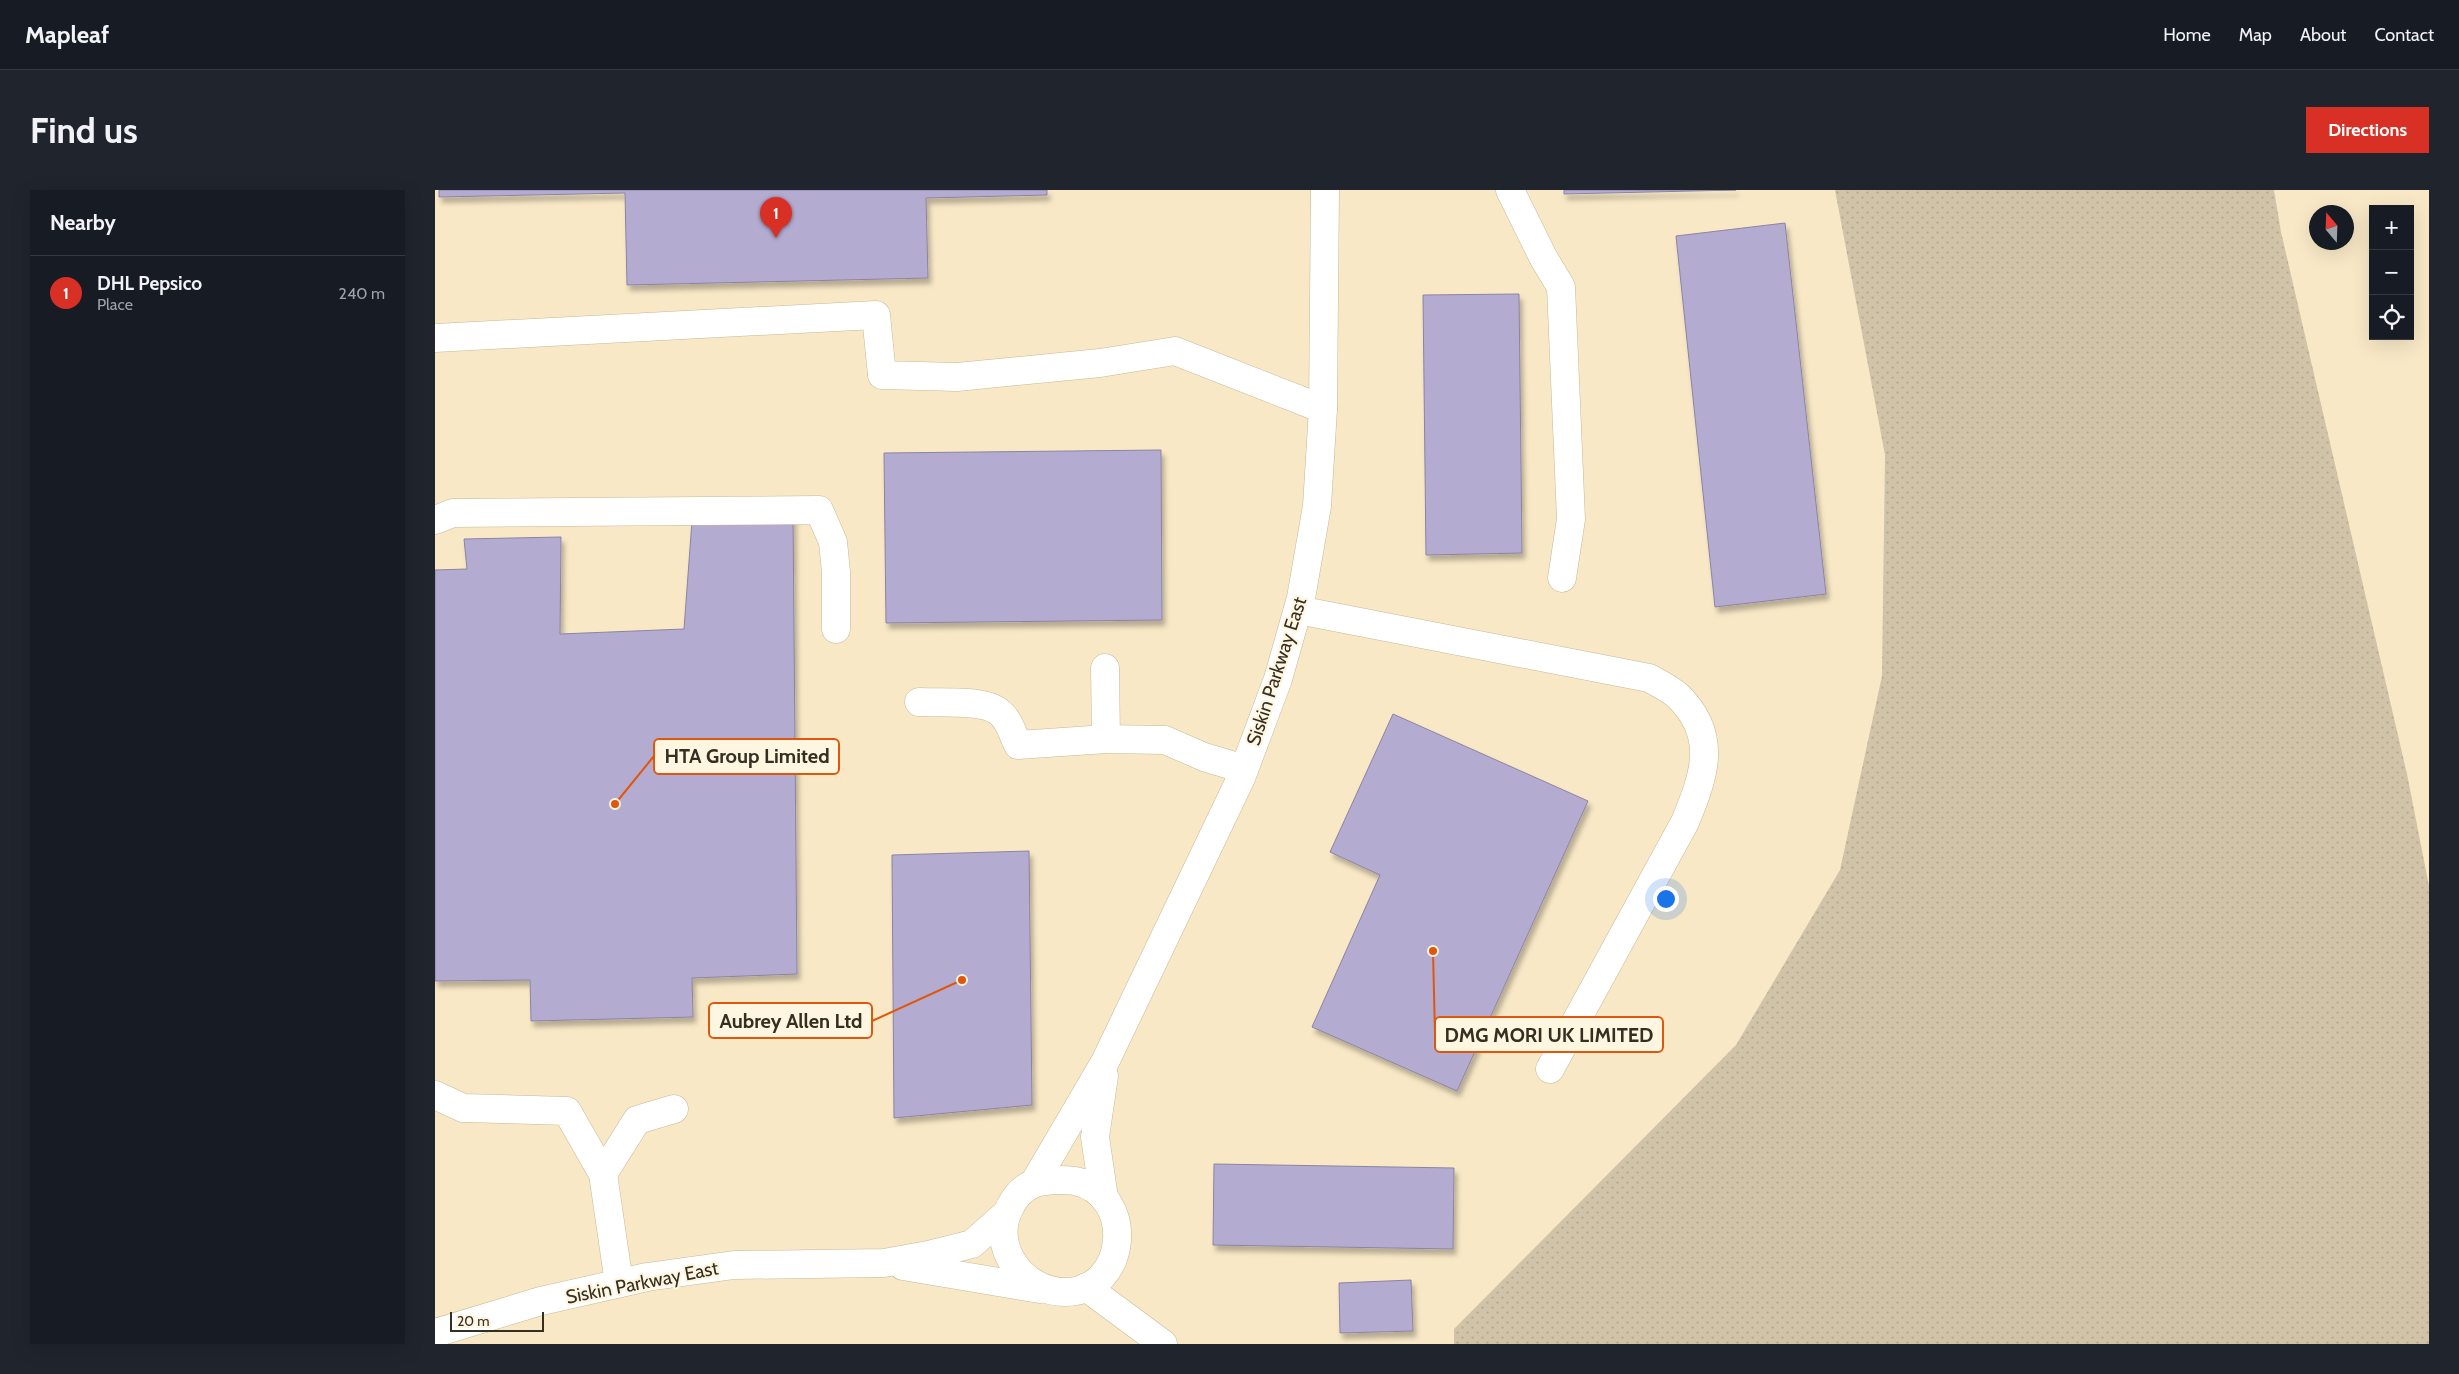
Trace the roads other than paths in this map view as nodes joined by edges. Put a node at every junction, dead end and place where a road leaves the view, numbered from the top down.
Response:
1 (1325, 190) edge
2 (1510, 190) edge
3 (435, 338) edge
4 (1323, 408) junction
5 (435, 520) edge
6 (1563, 578) dead end
7 (1298, 610) junction
8 (836, 629) dead end
9 (1105, 668) dead end
10 (919, 702) dead end
11 (1106, 739) junction
12 (1244, 769) junction
13 (1105, 1062) junction
14 (1550, 1068) dead end
15 (435, 1095) edge
16 (674, 1109) dead end
17 (603, 1174) junction
18 (1034, 1183) junction
19 (1104, 1198) junction
20 (1007, 1213) junction
21 (884, 1263) junction
22 (619, 1283) junction
23 (1086, 1287) junction
24 (1047, 1290) junction
25 (444, 1335) edge
26 (1163, 1344) edge

1 - 4 street, Siskin Parkway East
2 - 6 street
3 - 4 street
4 - 7 street, Siskin Parkway East
5 - 8 street
7 - 12 street, Siskin Parkway East
7 - 14 street
9 - 11 street
10 - 11 street
11 - 12 street
12 - 13 street, Siskin Parkway East
13 - 18 street, Siskin Parkway East
13 - 19 street, Siskin Parkway East
15 - 17 street
16 - 17 street
17 - 22 street
18 - 19 street
18 - 20 street
19 - 23 street
20 - 21 street, Siskin Parkway East
20 - 24 street
21 - 22 street, Siskin Parkway East
21 - 24 street, Siskin Parkway East
22 - 25 street, Siskin Parkway East
23 - 24 street
23 - 26 street

